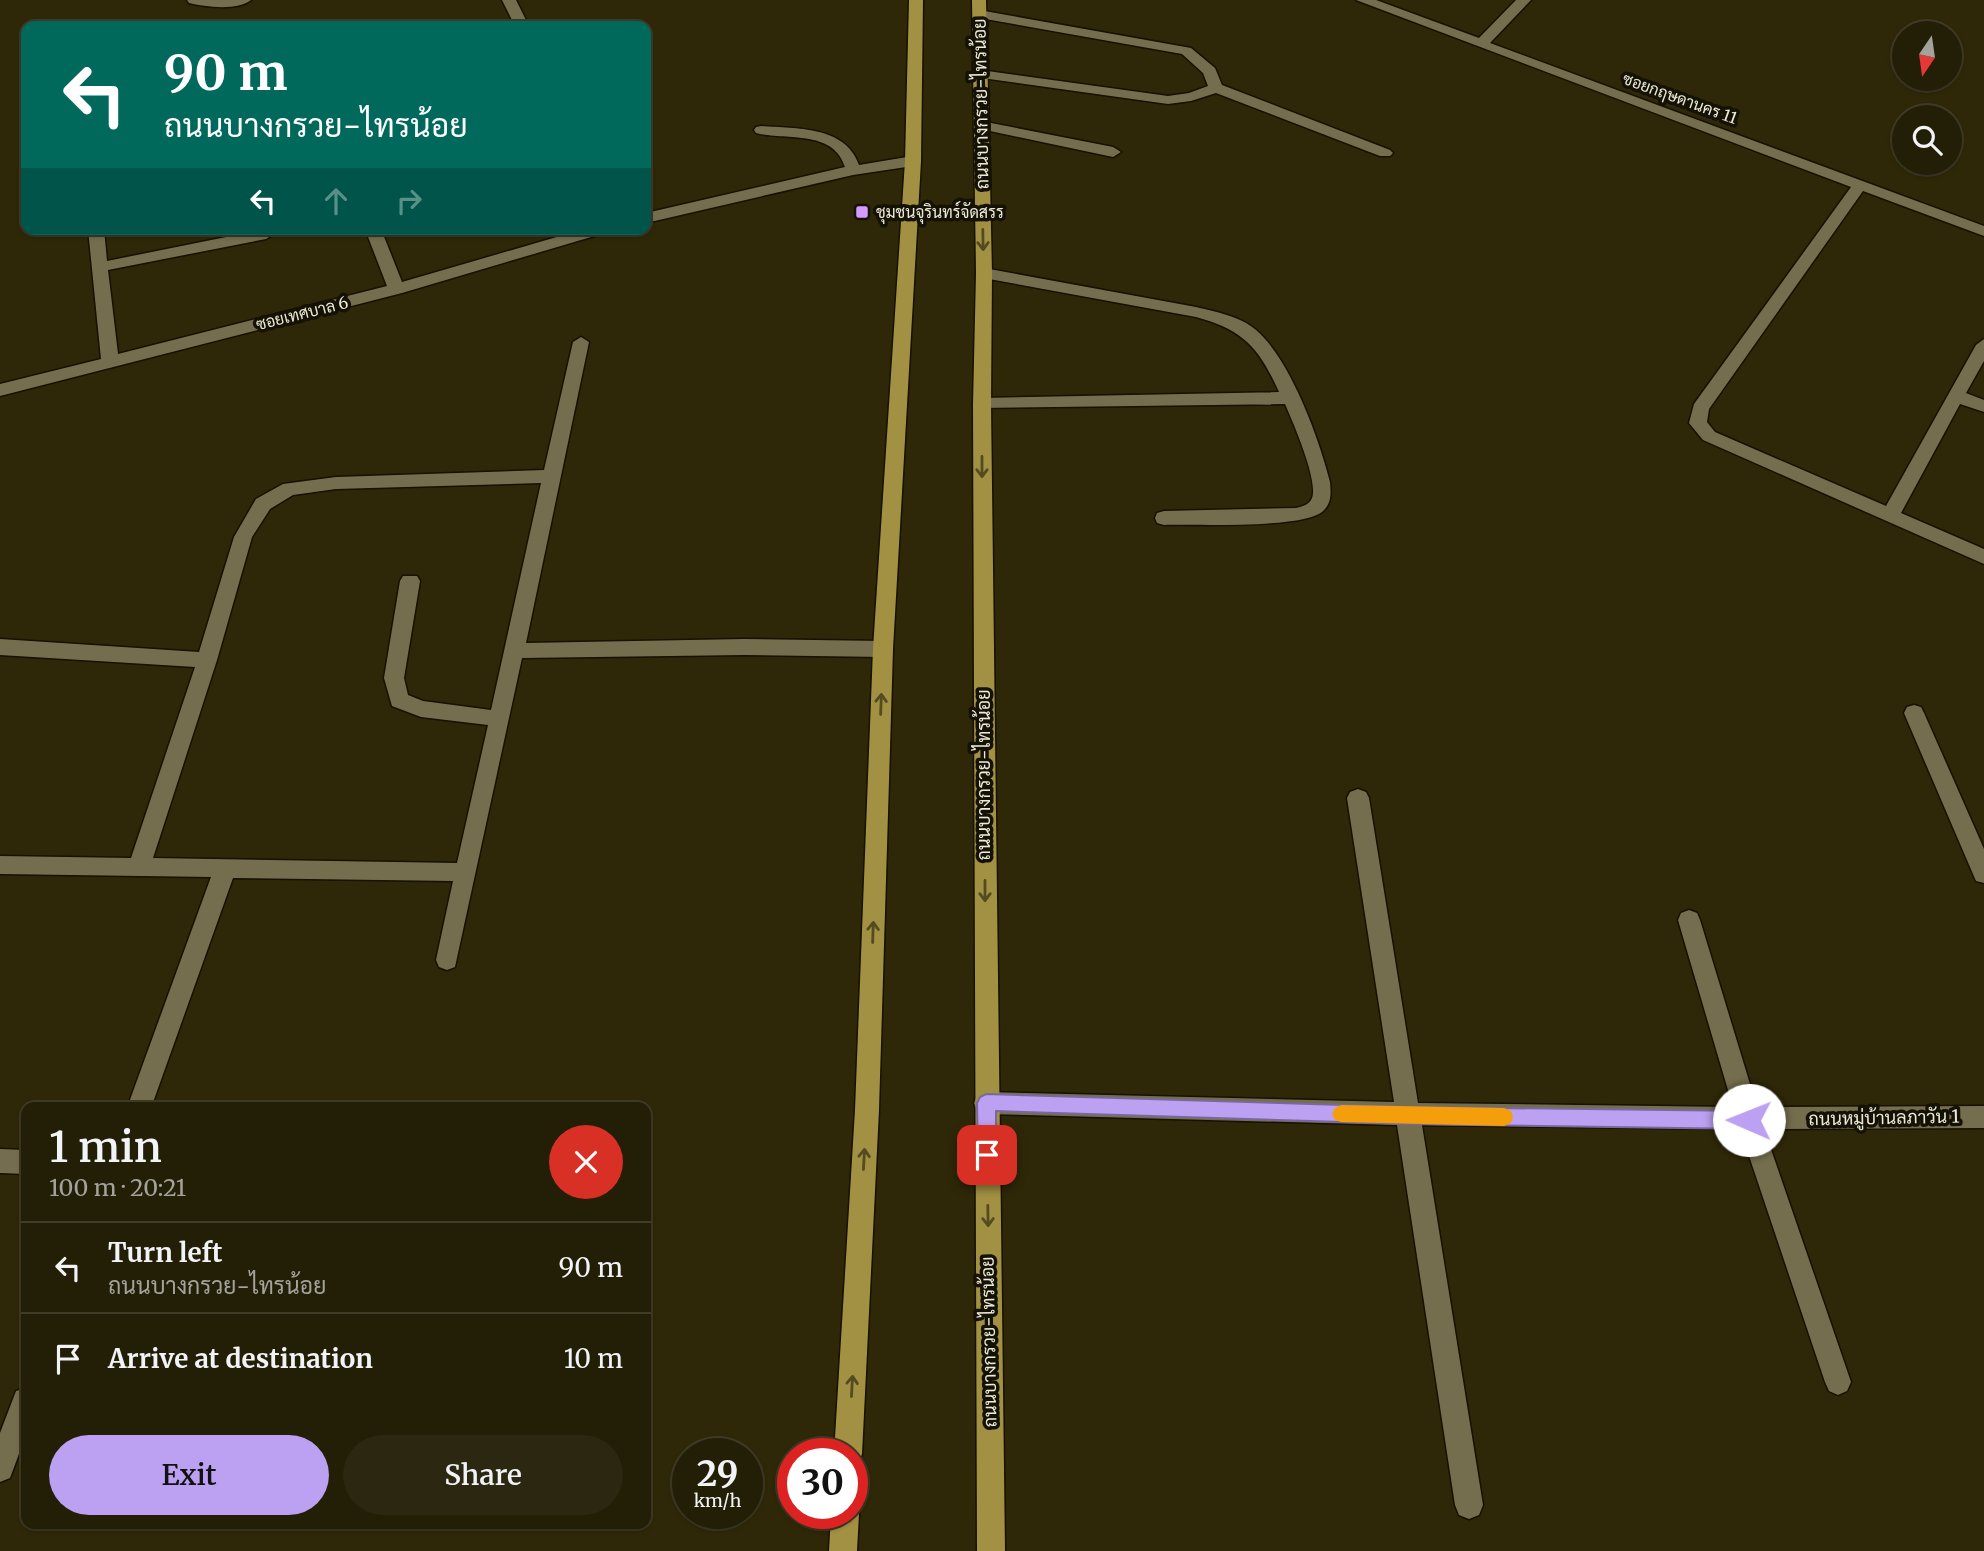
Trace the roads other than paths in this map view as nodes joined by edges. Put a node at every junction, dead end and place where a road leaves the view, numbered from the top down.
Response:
1 (194, 0) edge
2 (244, 0) edge
3 (509, 0) edge
4 (916, 0) edge
5 (1363, 0) edge
6 (1524, 0) edge
7 (979, 7) edge
8 (520, 21) edge
9 (1482, 43) junction
10 (980, 74) junction
11 (1216, 88) junction
12 (981, 125) junction
13 (761, 130) dead end
14 (1113, 152) dead end
15 (1385, 153) dead end
16 (913, 161) junction
17 (853, 170) junction
18 (1861, 184) junction
19 (651, 217) edge
20 (1984, 231) edge
21 (97, 235) edge
22 (261, 235) edge
23 (375, 235) edge
24 (581, 235) edge
25 (100, 267) junction
26 (984, 273) junction
27 (396, 289) junction
28 (581, 342) dead end
29 (1984, 345) edge
30 (110, 362) junction
31 (0, 390) edge
32 (1956, 396) junction
33 (1293, 398) junction
34 (982, 404) junction
35 (1984, 407) edge
36 (550, 476) junction
37 (1890, 516) junction
38 (1164, 518) dead end
39 (1984, 558) edge
40 (411, 581) dead end
41 (0, 647) edge
42 (883, 649) junction
43 (515, 651) junction
44 (207, 660) junction
45 (1914, 713) dead end
46 (500, 719) junction
47 (1358, 798) dead end
48 (0, 865) edge
49 (139, 866) junction
50 (226, 867) junction
51 (465, 872) junction
52 (1984, 874) edge
53 (1689, 920) dead end
54 (447, 960) dead end
55 (141, 1102) edge
56 (986, 1103) junction
57 (1407, 1116) junction
58 (1984, 1117) edge
59 (1749, 1120) junction
60 (0, 1161) edge
61 (21, 1162) edge
62 (1838, 1382) dead end
63 (21, 1414) edge
64 (849, 1438) edge
65 (0, 1468) edge
66 (1469, 1505) dead end
67 (844, 1529) edge
68 (843, 1551) edge
69 (991, 1551) edge

1 - 2 street
3 - 8 street
4 - 16 main road
5 - 9 street, ซอยกฤษดานคร 11
6 - 9 street
7 - 10 main road, ถนนบางกรวย-ไทรน้อย
7 - 11 street
9 - 18 street, ซอยกฤษดานคร 11
10 - 11 street
10 - 12 main road, ถนนบางกรวย-ไทรน้อย
11 - 15 street
12 - 14 street
12 -> 26 main road, ถนนบางกรวย-ไทรน้อย
13 - 17 street
16 - 17 street
16 - 42 main road
17 - 19 street
18 - 20 street, ซอยกฤษดานคร 11
18 - 37 street
21 - 25 street
22 - 25 street
23 - 27 street
24 - 27 street, ซอยเทศบาล 6
25 - 30 street
26 - 33 street
26 - 34 main road, ถนนบางกรวย-ไทรน้อย
27 - 30 street, ซอยเทศบาล 6
28 - 36 street
29 - 32 street
30 - 31 street, ซอยเทศบาล 6
32 - 35 street
32 - 37 street
33 - 34 street
33 - 38 street
34 -> 56 main road, ถนนบางกรวย-ไทรน้อย
36 - 43 street
36 - 44 street
37 - 39 street
40 - 46 street
41 - 44 street
42 - 43 street
64 -> 42 main road
43 - 46 street
44 - 49 street
45 - 52 street
46 - 51 street
47 - 57 street
48 - 49 street
49 - 50 street
50 - 51 street
50 - 55 street
51 - 54 street
53 - 59 street
56 - 57 street, ถนนหมู่บ้านลภาวัน 1
56 -> 69 main road, ถนนบางกรวย-ไทรน้อย
57 - 59 street, ถนนหมู่บ้านลภาวัน 1
57 - 66 street
58 - 59 street, ถนนหมู่บ้านลภาวัน 1
59 - 62 street
60 - 61 street
63 - 65 street
67 - 68 main road

